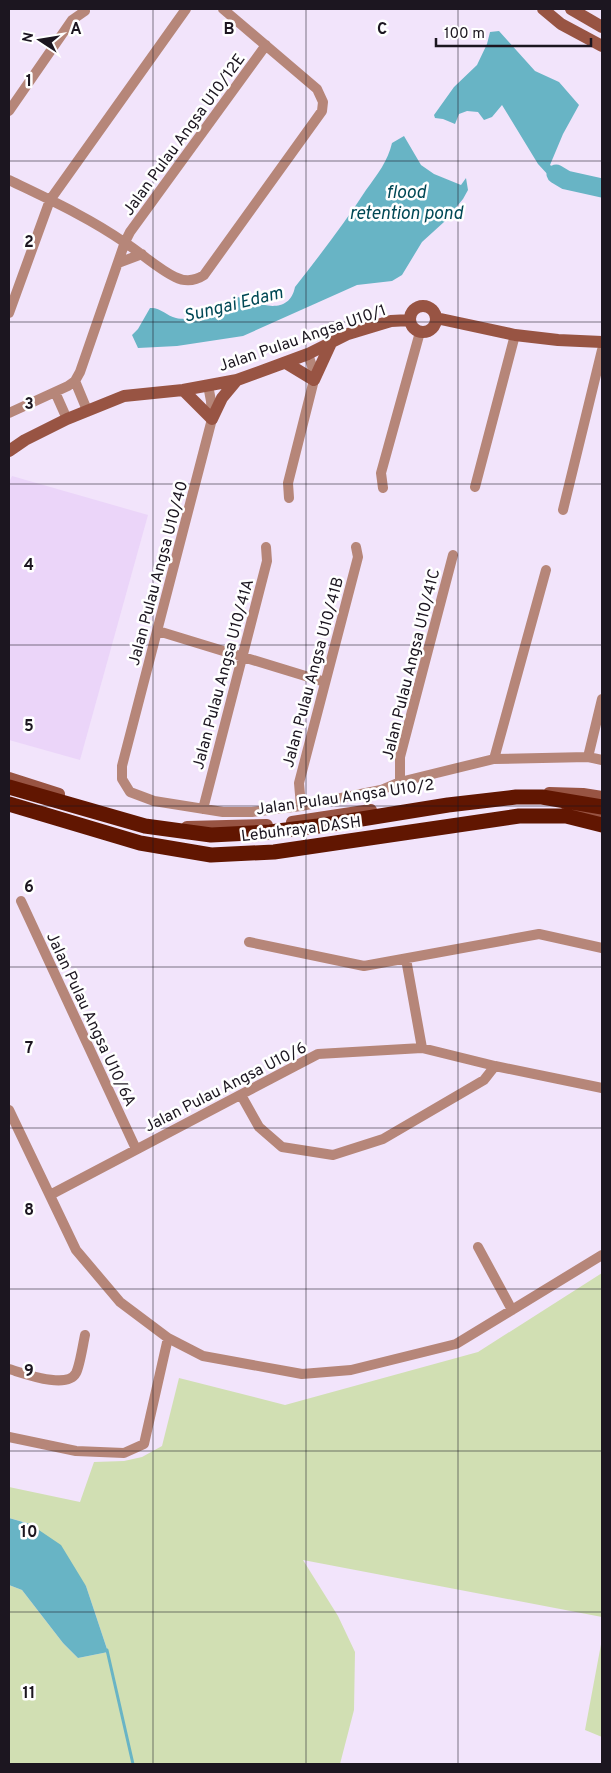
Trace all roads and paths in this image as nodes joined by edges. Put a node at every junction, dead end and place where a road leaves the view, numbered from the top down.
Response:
1 (186, 9) edge
2 (223, 9) edge
3 (543, 9) edge
4 (571, 9) edge
5 (85, 11) dead end
6 (602, 27) edge
7 (266, 45) junction
8 (602, 46) edge
9 (9, 111) edge
10 (9, 180) edge
11 (50, 200) junction
12 (125, 242) junction
13 (142, 254) junction
14 (118, 263) junction
15 (9, 312) edge
16 (436, 318) junction
17 (410, 320) junction
18 (420, 332) junction
19 (514, 335) junction
20 (602, 342) edge
21 (331, 343) junction
22 (602, 350) edge
23 (308, 354) junction
24 (286, 363) junction
25 (77, 376) junction
26 (237, 380) junction
27 (314, 380) junction
28 (208, 386) junction
29 (183, 390) junction
30 (55, 392) junction
31 (87, 410) junction
32 (9, 413) edge
33 (67, 419) junction
34 (212, 419) junction
35 (9, 451) edge
36 (475, 487) dead end
37 (383, 488) dead end
38 (289, 498) dead end
39 (563, 510) dead end
40 (356, 546) dead end
41 (266, 547) dead end
42 (453, 555) dead end
43 (546, 570) dead end
44 (158, 631) junction
45 (241, 656) junction
46 (325, 682) junction
47 (602, 698) edge
48 (588, 757) junction
49 (494, 759) junction
50 (602, 760) edge
51 (9, 778) edge
52 (400, 782) junction
53 (9, 787) edge
54 (602, 797) edge
55 (9, 799) edge
56 (9, 804) edge
57 (301, 806) junction
58 (602, 807) edge
59 (202, 809) junction
60 (602, 814) edge
61 (602, 826) edge
62 (21, 901) dead end
63 (249, 942) dead end
64 (602, 948) edge
65 (406, 958) junction
66 (422, 1048) junction
67 (495, 1066) junction
68 (602, 1088) edge
69 (241, 1095) junction
70 (9, 1110) edge
71 (136, 1149) junction
72 (50, 1195) junction
73 (478, 1247) dead end
74 (602, 1255) edge
75 (512, 1310) junction
76 (85, 1335) dead end
77 (168, 1338) junction
78 (9, 1369) edge
79 (9, 1437) edge

1 - 11 street
2 - 7 street
3 - 8 street
4 - 6 street
5 - 9 street
7 - 12 street, Jalan Pulau Angsa U10/12E
7 - 13 street
10 - 11 street
11 - 12 street
11 - 15 street
12 - 13 street
12 - 14 street, Jalan Pulau Angsa U10/12E
13 - 14 street
14 - 25 street, Jalan Pulau Angsa U10/12E
16 - 17 street
16 - 18 street
16 - 19 street
17 - 18 street
17 - 21 street, Jalan Pulau Angsa U10/1
18 - 37 street
19 - 20 street
19 - 36 street
21 - 23 street, Jalan Pulau Angsa U10/1
21 - 27 street
22 - 39 street
23 - 24 street, Jalan Pulau Angsa U10/1
23 - 27 street
24 - 26 street, Jalan Pulau Angsa U10/1
24 - 27 street
25 - 30 street
25 - 31 street
26 - 28 street, Jalan Pulau Angsa U10/1
26 - 34 street
27 - 38 street
28 - 29 street, Jalan Pulau Angsa U10/1
28 - 34 street, Jalan Pulau Angsa U10/40
29 - 31 street, Jalan Pulau Angsa U10/1
29 - 34 street
30 - 32 street
30 - 33 street
31 - 33 street, Jalan Pulau Angsa U10/1
33 - 35 street, Jalan Pulau Angsa U10/1
34 - 44 street, Jalan Pulau Angsa U10/40
40 - 46 street, Jalan Pulau Angsa U10/41B
41 - 45 street, Jalan Pulau Angsa U10/41A
42 - 52 street, Jalan Pulau Angsa U10/41C
43 - 49 street
44 - 45 street
44 - 59 street, Jalan Pulau Angsa U10/40
45 - 46 street
45 - 59 street, Jalan Pulau Angsa U10/41A
46 - 57 street, Jalan Pulau Angsa U10/41B
47 - 48 street
48 - 49 street
48 - 50 street
49 - 52 street
51 - 54 street, Jalan Pulau Angsa U10/2
52 - 57 street
53 - 58 highway, Lebuhraya DASH
55 - 60 street
56 - 61 highway, Lebuhraya DASH
57 - 59 street
62 - 71 street, Jalan Pulau Angsa U10/6A
63 - 65 street
64 - 65 street
65 - 66 street
66 - 67 street, Jalan Pulau Angsa U10/6
66 - 69 street, Jalan Pulau Angsa U10/6
67 - 68 street, Jalan Pulau Angsa U10/6
67 - 69 street
69 - 71 street, Jalan Pulau Angsa U10/6
70 - 72 street
71 - 72 street, Jalan Pulau Angsa U10/6
72 - 77 street
73 - 75 street
74 - 75 street
75 - 77 street
76 - 78 street
77 - 79 street

